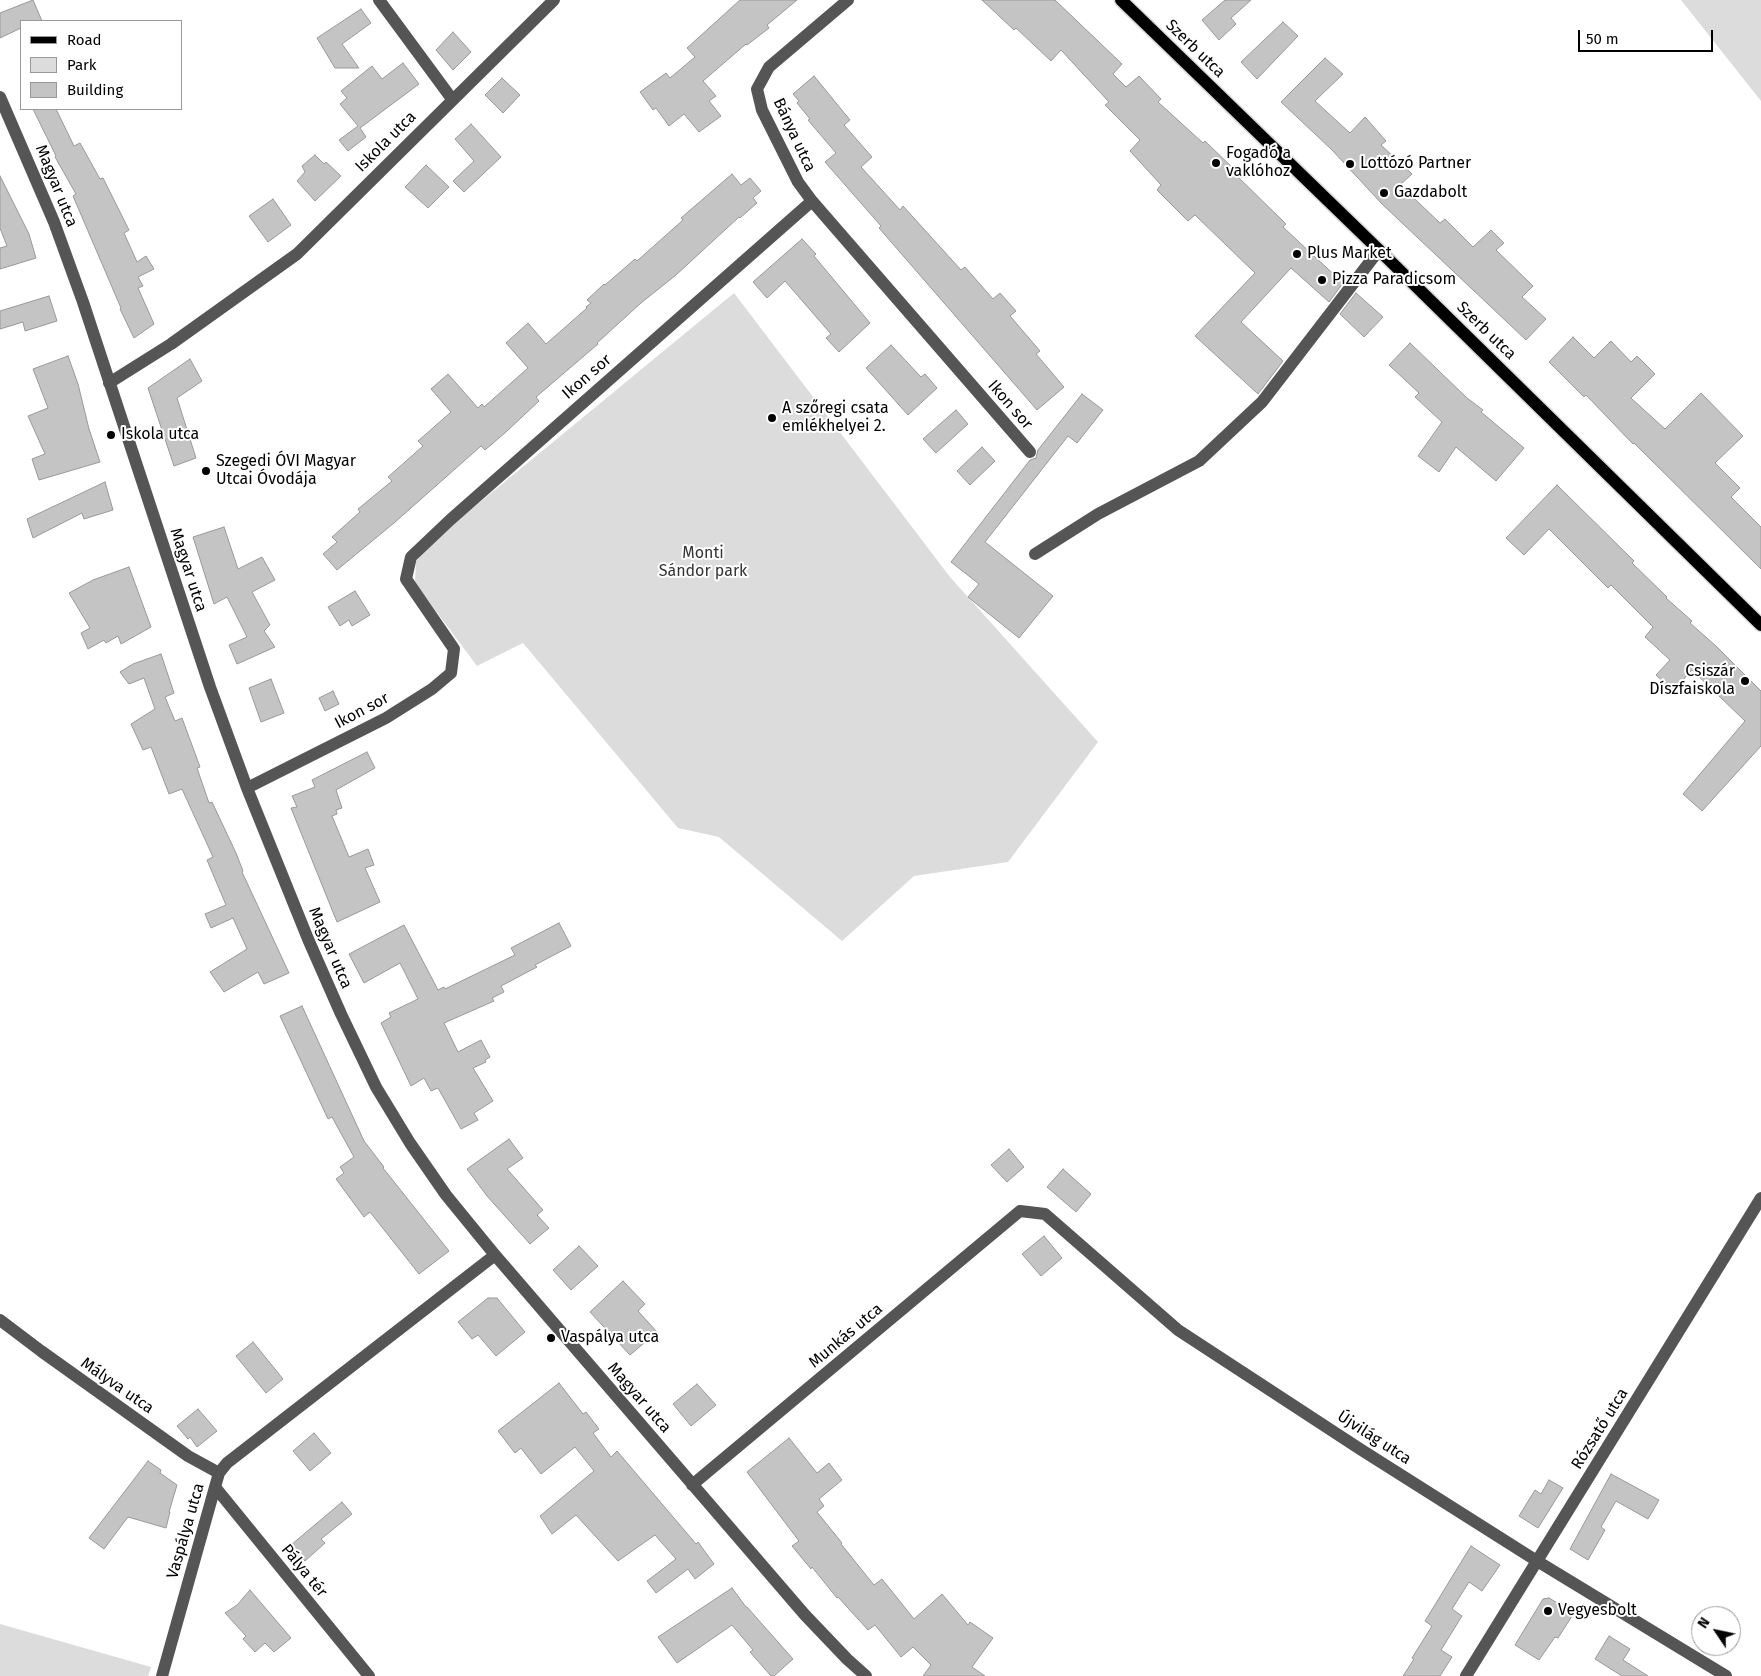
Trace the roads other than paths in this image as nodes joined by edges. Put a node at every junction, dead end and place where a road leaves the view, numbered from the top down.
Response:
1 (379, 0) edge
2 (554, 0) edge
3 (848, 0) edge
4 (1121, 0) edge
5 (0, 97) edge
6 (452, 99) junction
7 (812, 201) junction
8 (1379, 250) junction
9 (109, 383) junction
10 (1030, 452) dead end
11 (1035, 554) dead end
12 (1761, 625) edge
13 (247, 788) junction
14 (1761, 1198) edge
15 (1020, 1211) joint
16 (494, 1255) junction
17 (0, 1320) edge
18 (219, 1473) junction
19 (692, 1486) junction
20 (214, 1487) junction
21 (1537, 1560) junction
22 (162, 1676) edge
23 (369, 1676) edge
24 (866, 1676) edge
25 (1466, 1676) edge
26 (1726, 1676) edge

1 - 6 street
2 - 6 street, Iskola utca
3 - 7 street, Bánya utca
4 - 8 main road, Szerb utca
5 - 9 street, Magyar utca
6 - 9 street, Iskola utca
7 - 10 street, Ikon sor
7 - 13 street, Ikon sor
8 - 11 street
8 - 12 main road, Szerb utca
9 - 13 street, Magyar utca
13 - 16 street, Magyar utca
14 - 21 street, Rózsatő utca
15 - 19 street, Munkás utca
15 - 21 street, Újvilág utca
16 - 18 street, Vaspálya utca
16 - 19 street, Magyar utca
17 - 18 street, Mályva utca
18 - 20 street, Vaspálya utca
19 - 24 street, Magyar utca
20 - 22 street, Vaspálya utca
20 - 23 street, Pálya tér
21 - 25 street, Rózsatő utca
21 - 26 street, Újvilág utca

